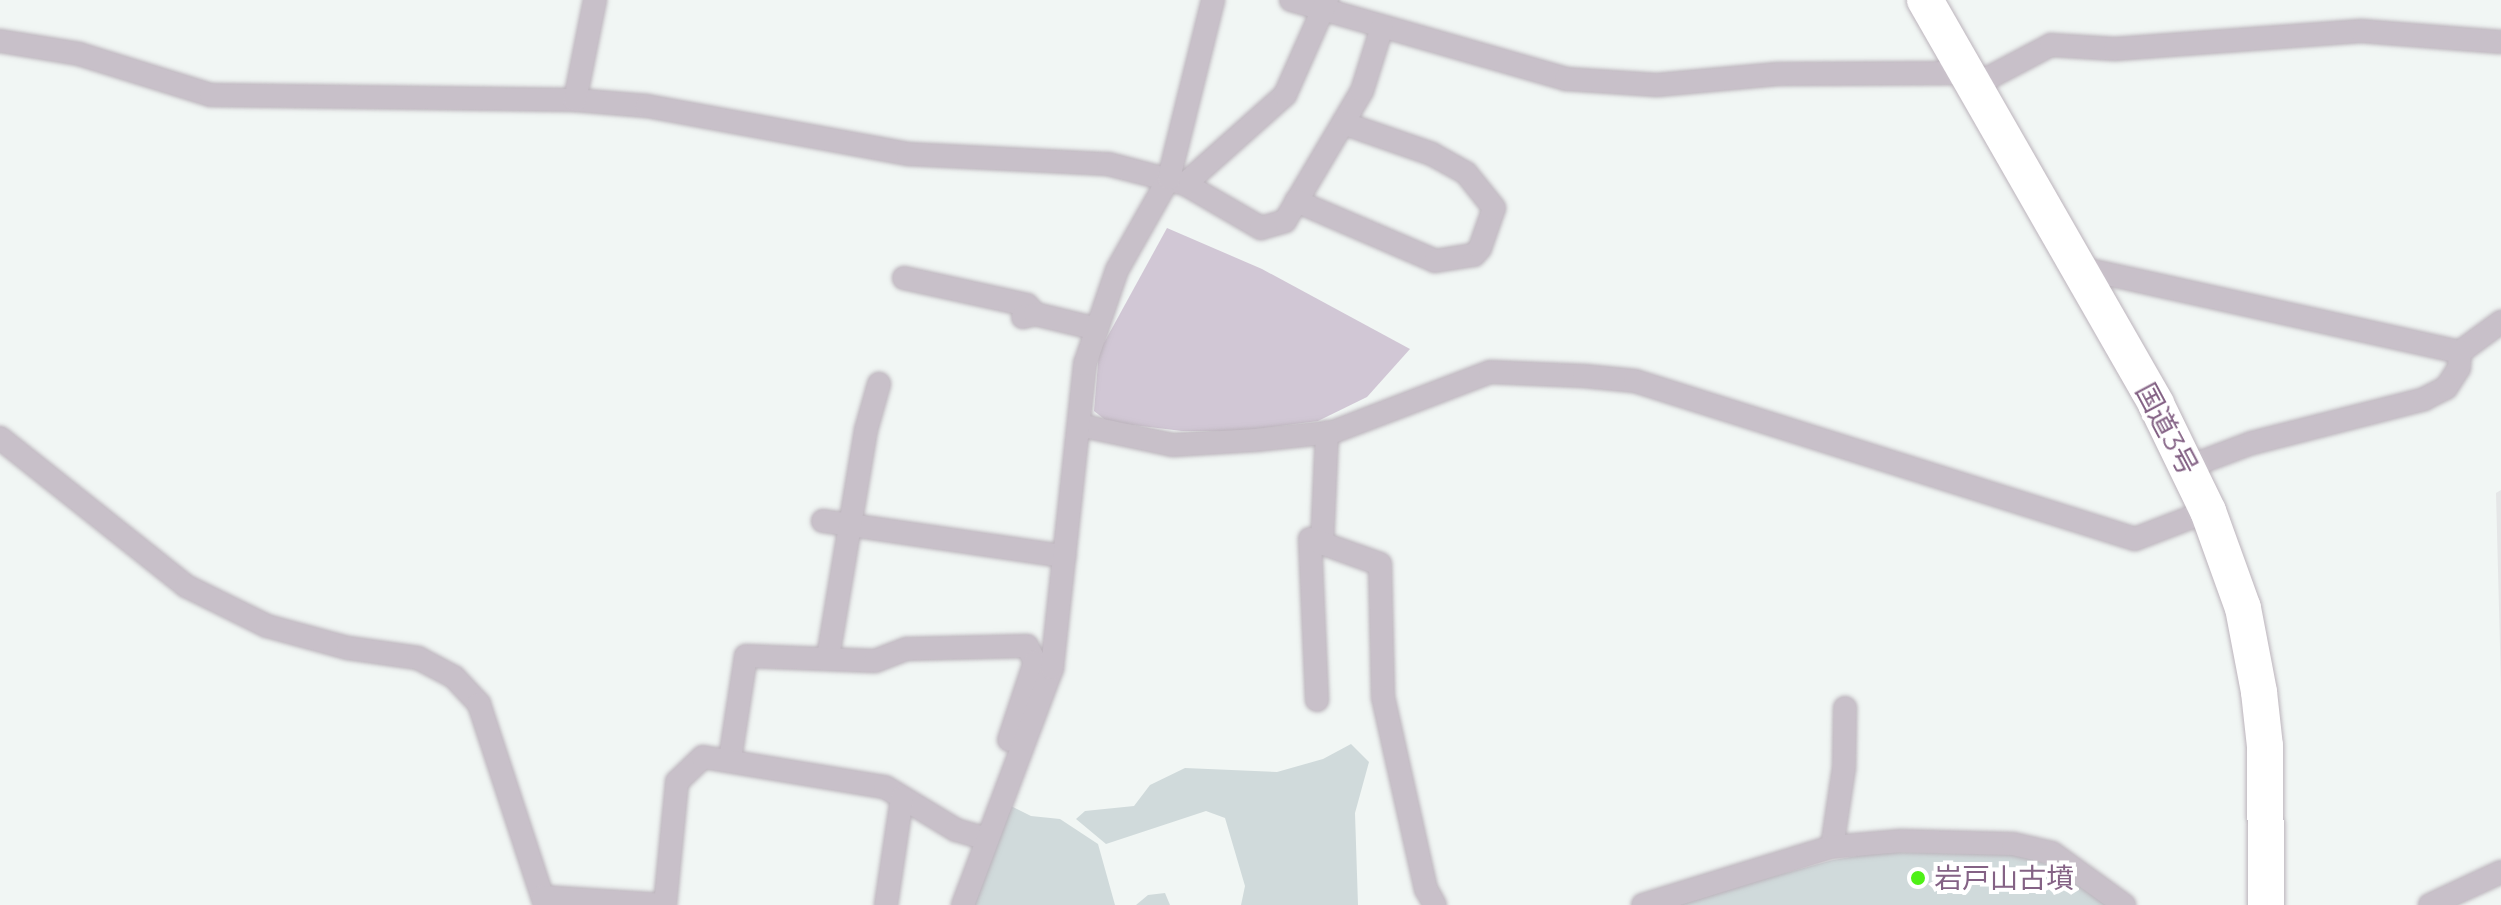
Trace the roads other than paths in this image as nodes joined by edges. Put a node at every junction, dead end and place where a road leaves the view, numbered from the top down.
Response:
1 (595, 0) edge
2 (1213, 0) edge
3 (1291, 0) edge
4 (1925, 0) edge
5 (1327, 5) edge
6 (1382, 27) junction
7 (0, 41) edge
8 (2501, 42) edge
9 (1971, 79) junction
10 (575, 100) junction
11 (1343, 123) junction
12 (1177, 181) junction
13 (1296, 201) junction
14 (2076, 267) junction
15 (904, 278) dead end
16 (2501, 322) edge
17 (1097, 329) junction
18 (2460, 352) junction
19 (879, 384) dead end
20 (1079, 425) junction
21 (1327, 432) junction
22 (0, 438) edge
23 (2188, 467) junction
24 (2208, 511) junction
25 (823, 521) dead end
26 (852, 526) junction
27 (1322, 544) junction
28 (1064, 556) junction
29 (828, 657) junction
30 (1317, 700) dead end
31 (1845, 708) dead end
32 (730, 759) junction
33 (902, 798) junction
34 (1003, 798) junction
35 (987, 839) junction
36 (1832, 847) junction
37 (2501, 872) edge
38 (544, 901) edge
39 (665, 905) edge
40 (886, 905) edge
41 (963, 905) edge
42 (1435, 905) edge
43 (1643, 905) edge
44 (2124, 905) edge
45 (2266, 905) edge
46 (2430, 905) edge

1 - 10 street
2 - 12 street
3 - 5 street
4 - 9 highway, 国道3号
5 - 6 street
5 - 12 street
6 - 9 street
6 - 11 street
7 - 10 street
8 - 9 street
9 - 14 highway, 国道3号
10 - 12 street
11 - 13 street
11 - 13 street
12 - 13 street
12 - 17 street
14 - 18 street
14 - 23 highway, 国道3号
15 - 17 street
16 - 18 street
17 - 20 street
18 - 23 street
19 - 26 street
20 - 21 street
20 - 28 street
21 - 24 street
21 - 27 street
22 - 38 street
23 - 24 highway, 国道3号
24 - 45 highway, 国道3号
25 - 26 street
26 - 28 street
26 - 29 street
27 - 30 street
27 - 42 street
28 - 34 street
29 - 32 street
29 - 34 street
31 - 36 street
32 - 33 street
32 - 39 street
33 - 35 street
33 - 40 street
34 - 35 street
35 - 41 street
36 - 43 street
36 - 44 street
37 - 46 street
38 - 39 street

